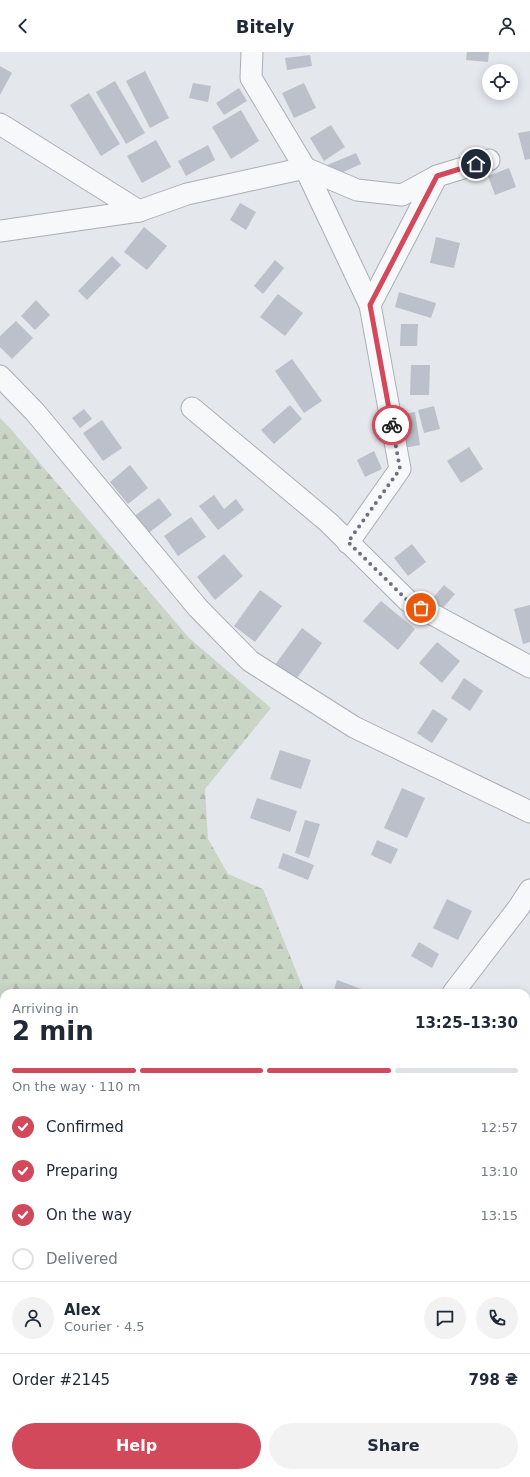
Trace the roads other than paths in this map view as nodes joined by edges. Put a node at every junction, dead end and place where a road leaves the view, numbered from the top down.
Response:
1 (252, 52) edge
2 (0, 124) edge
3 (489, 160) dead end
4 (305, 168) junction
5 (437, 176) junction
6 (139, 211) junction
7 (0, 231) edge
8 (370, 305) junction
9 (0, 376) edge
10 (192, 408) dead end
11 (348, 542) junction
12 (530, 667) edge
13 (530, 812) edge
14 (530, 890) edge
15 (456, 989) edge

1 - 4 street
2 - 6 street
3 - 5 street
4 - 5 street
4 - 6 street
4 - 8 street
5 - 8 street
6 - 7 street
8 - 11 street
9 - 13 street
10 - 11 street
11 - 12 street
14 - 15 street

